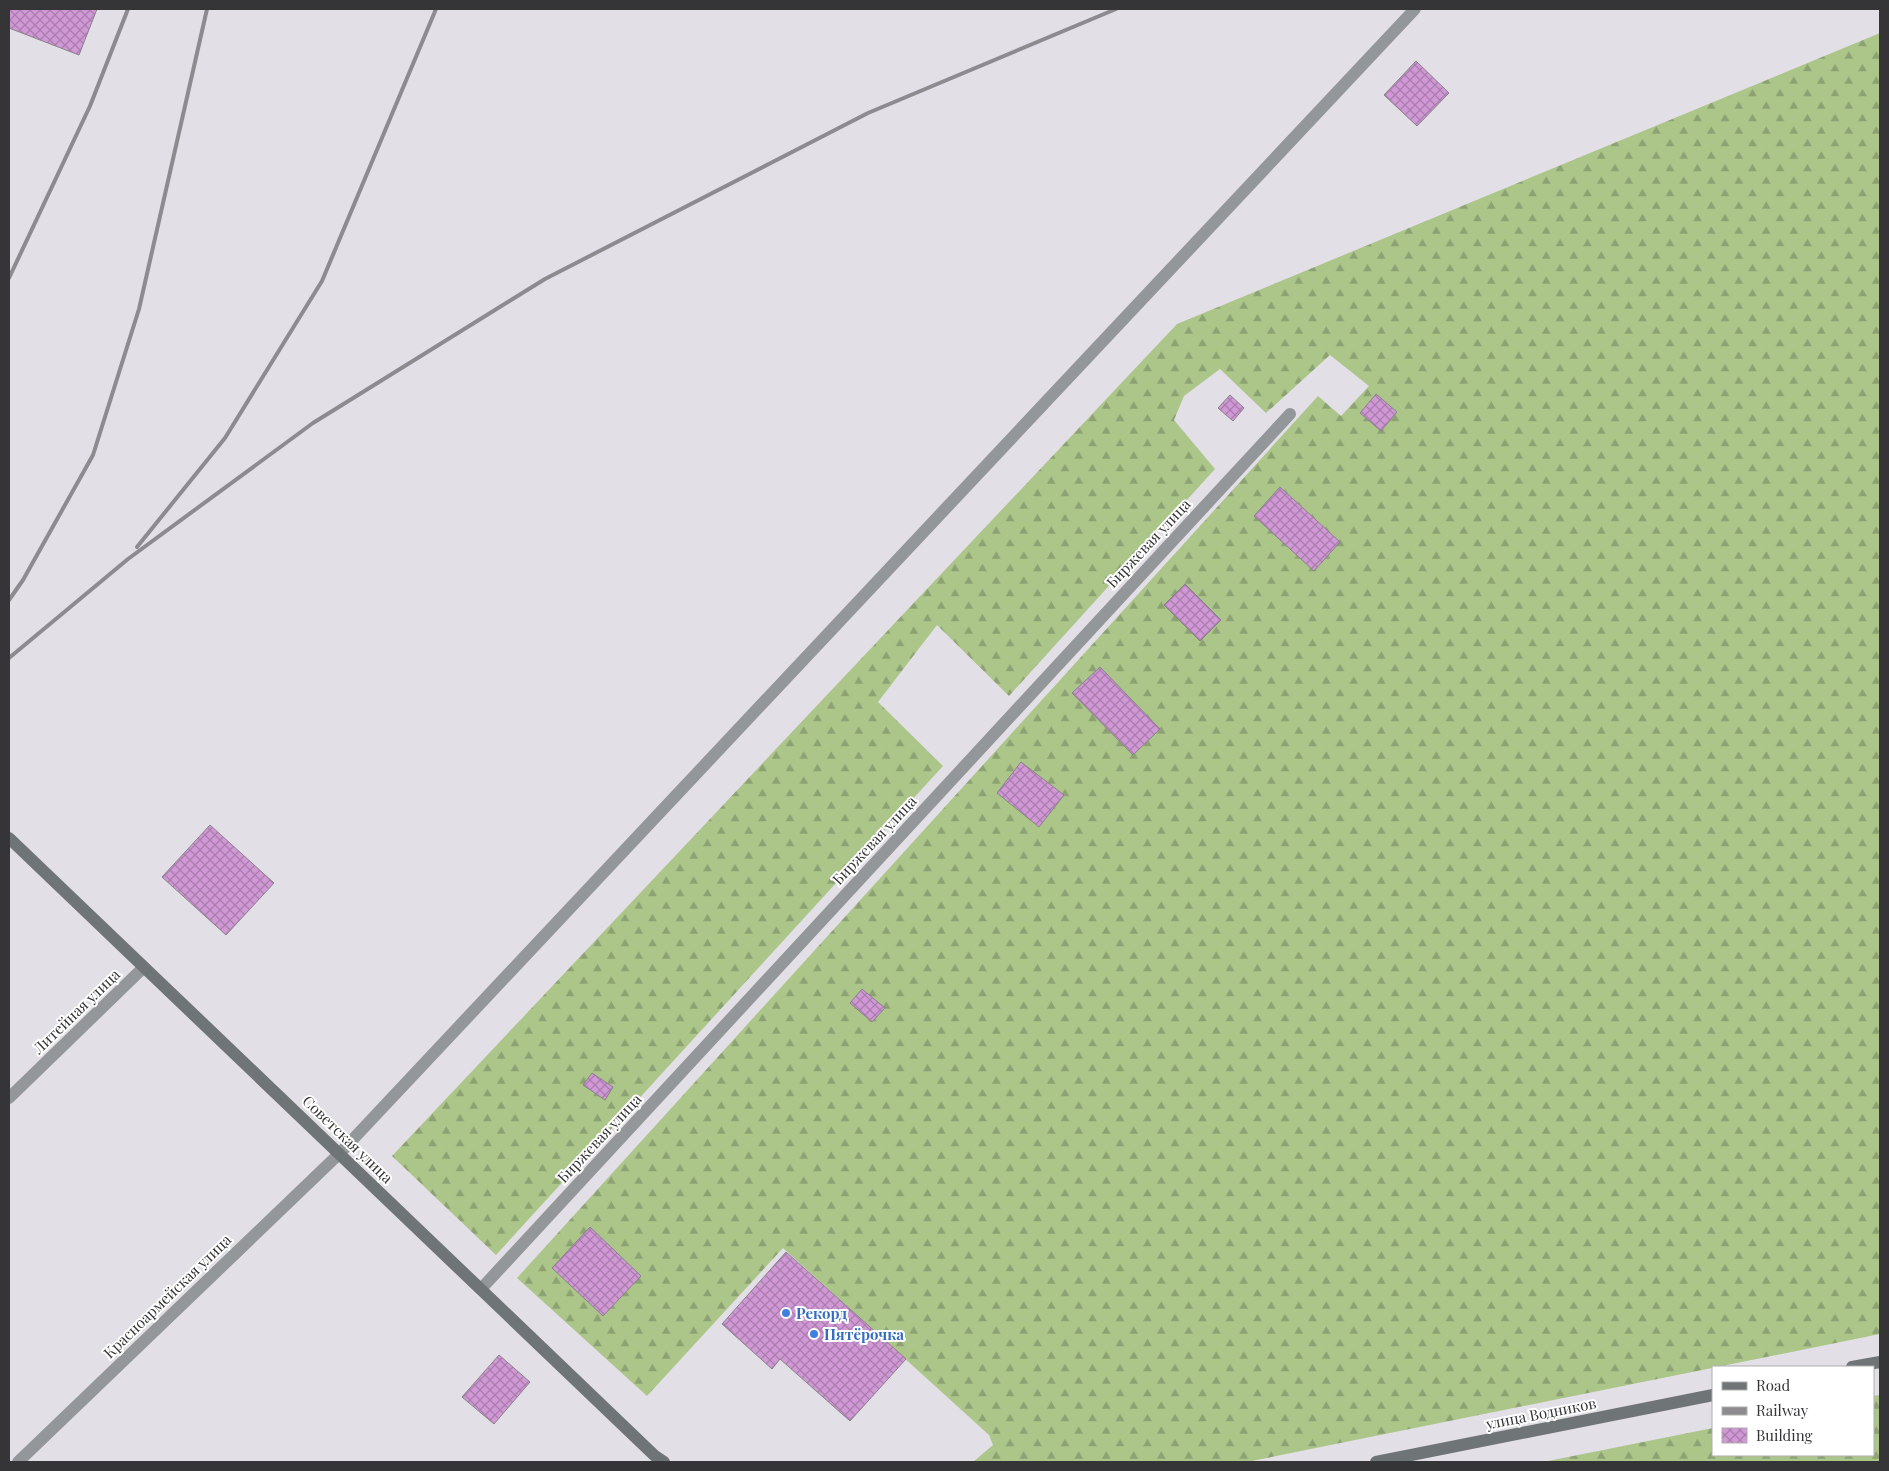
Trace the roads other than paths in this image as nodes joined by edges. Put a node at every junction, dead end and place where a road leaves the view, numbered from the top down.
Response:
1 (1415, 9) edge
2 (1290, 414) dead end
3 (9, 838) edge
4 (144, 968) junction
5 (9, 1098) edge
6 (340, 1153) junction
7 (481, 1289) junction
8 (1880, 1362) edge
9 (1858, 1366) edge
10 (1712, 1395) edge
11 (18, 1462) edge
12 (664, 1462) edge
13 (1376, 1462) edge

1 - 6 street, Красноармейская улица
2 - 7 street, Биржевая улица
3 - 4 main road, Советская улица
4 - 5 street, Литейная улица
4 - 6 main road, Советская улица
6 - 7 main road, Советская улица
6 - 11 street, Красноармейская улица
7 - 12 main road, Советская улица
8 - 9 main road
10 - 13 main road, улица Водников

